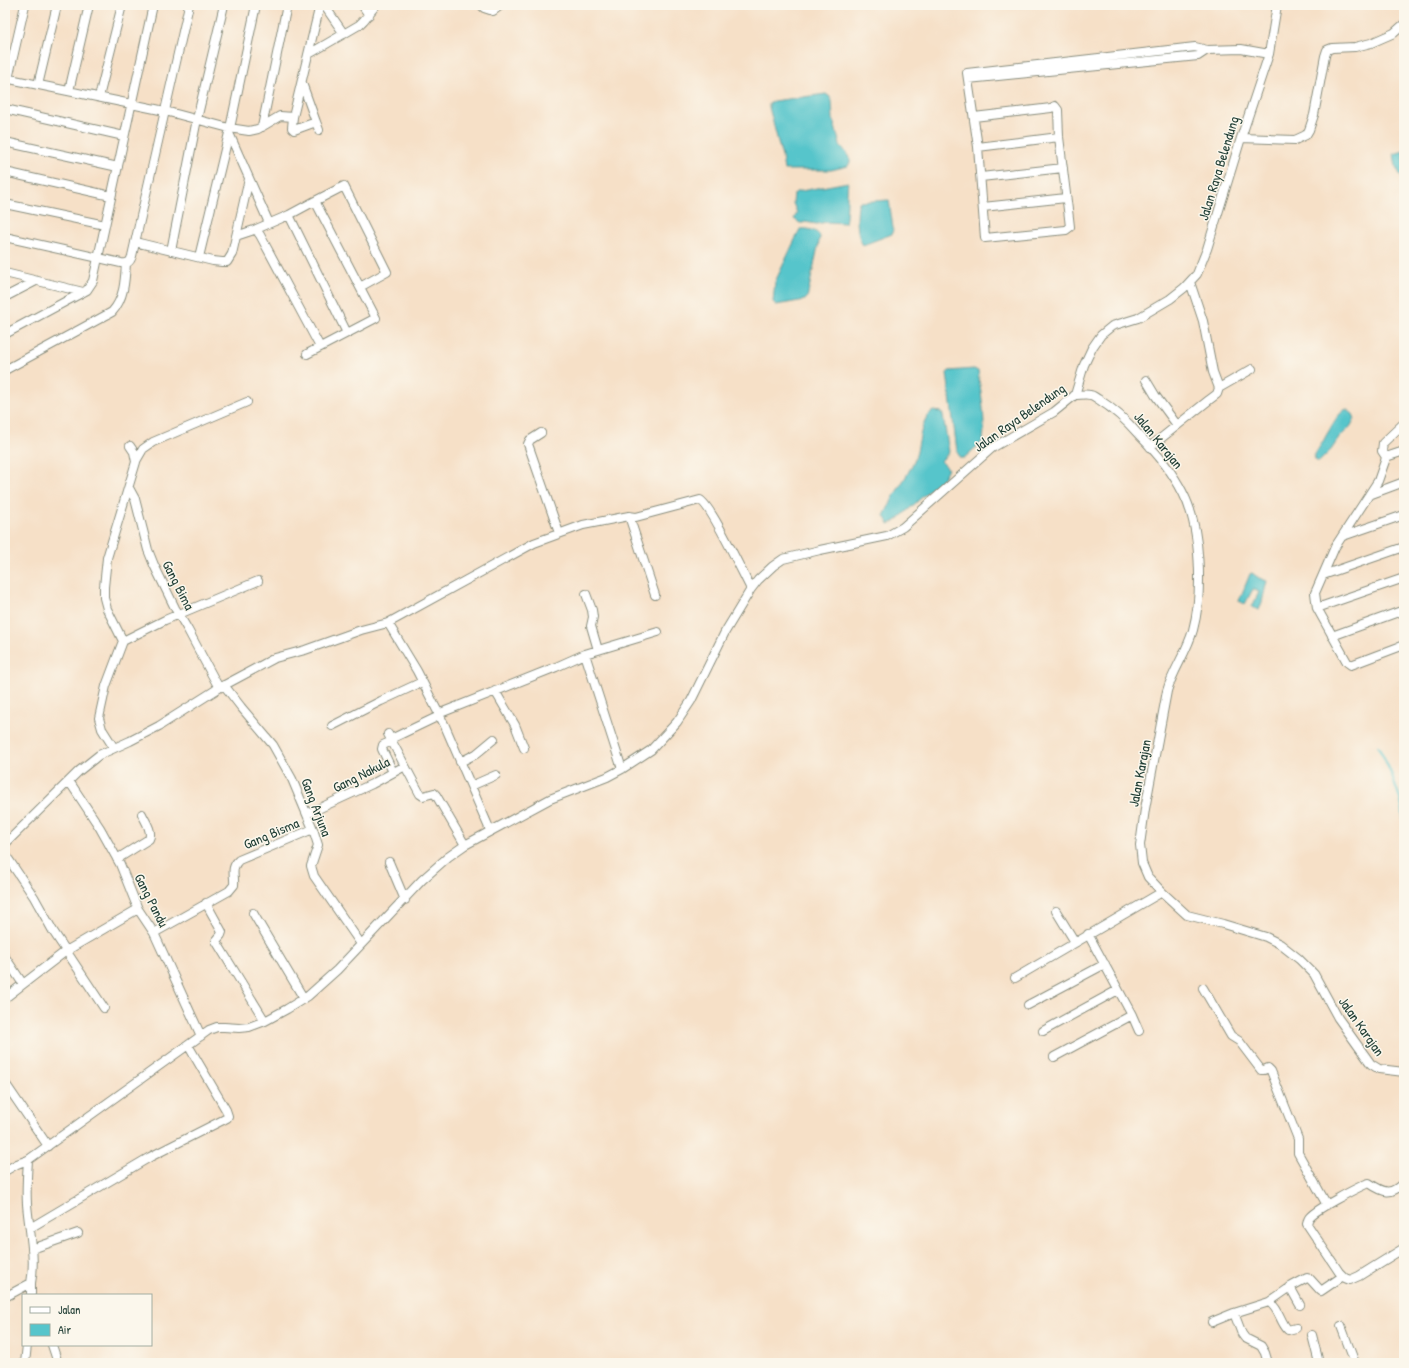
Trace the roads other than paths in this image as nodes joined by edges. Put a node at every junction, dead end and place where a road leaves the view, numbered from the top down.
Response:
1 (25, 5) edge
2 (57, 5) edge
3 (88, 5) edge
4 (122, 5) edge
5 (153, 5) edge
6 (189, 5) edge
7 (224, 5) edge
8 (256, 5) edge
9 (287, 5) edge
10 (320, 5) edge
11 (324, 5) edge
12 (362, 5) edge
13 (376, 5) edge
14 (481, 5) edge
15 (501, 5) edge
16 (1277, 5) edge
17 (369, 15) junction
18 (1404, 24) edge
19 (344, 34) junction
20 (309, 54) junction
21 (1269, 54) junction
22 (7, 79) edge
23 (302, 83) junction
24 (38, 85) junction
25 (69, 91) junction
26 (99, 98) junction
27 (131, 104) junction
28 (5, 109) edge
29 (165, 111) junction
30 (293, 117) junction
31 (974, 117) junction
32 (197, 119) junction
33 (316, 122) junction
34 (262, 127) junction
35 (229, 130) junction
36 (319, 130) dead end
37 (124, 136) junction
38 (1059, 137) junction
39 (1241, 138) junction
40 (5, 142) edge
41 (978, 147) junction
42 (118, 167) junction
43 (1063, 168) junction
44 (5, 172) edge
45 (981, 177) junction
46 (249, 179) junction
47 (111, 196) junction
48 (1066, 198) junction
49 (315, 201) junction
50 (5, 204) edge
51 (983, 207) junction
52 (289, 215) junction
53 (269, 223) junction
54 (105, 225) junction
55 (254, 230) junction
56 (236, 236) junction
57 (5, 237) edge
58 (135, 242) junction
59 (171, 251) junction
60 (97, 257) junction
61 (199, 257) junction
62 (126, 263) junction
63 (5, 273) edge
64 (36, 281) junction
65 (1190, 282) junction
66 (360, 287) junction
67 (83, 292) junction
68 (5, 297) edge
69 (347, 333) junction
70 (5, 334) edge
71 (320, 347) junction
72 (307, 354) dead end
73 (1252, 369) dead end
74 (5, 370) edge
75 (1146, 380) dead end
76 (1219, 388) junction
77 (1075, 395) junction
78 (247, 402) dead end
79 (1404, 423) edge
80 (1177, 425) junction
81 (541, 433) dead end
82 (130, 446) dead end
83 (1150, 447) junction
84 (1404, 450) edge
85 (1386, 457) junction
86 (136, 462) junction
87 (1404, 482) edge
88 (129, 488) junction
89 (1369, 495) junction
90 (1404, 515) edge
91 (630, 516) junction
92 (559, 533) junction
93 (1343, 536) junction
94 (1404, 547) edge
95 (1323, 575) junction
96 (1404, 578) edge
97 (258, 581) dead end
98 (751, 589) junction
99 (586, 594) dead end
100 (655, 595) dead end
101 (1317, 608) junction
102 (1404, 610) edge
103 (178, 615) junction
104 (388, 623) junction
105 (658, 632) dead end
106 (1332, 636) junction
107 (123, 641) junction
108 (1404, 645) edge
109 (598, 650) junction
110 (585, 654) junction
111 (422, 682) junction
112 (222, 686) junction
113 (495, 690) junction
114 (439, 715) junction
115 (332, 726) dead end
116 (390, 738) junction
117 (494, 740) dead end
118 (114, 748) junction
119 (524, 748) dead end
120 (460, 762) junction
121 (405, 766) junction
122 (622, 768) junction
123 (393, 772) junction
124 (496, 775) dead end
125 (69, 781) junction
126 (471, 786) junction
127 (142, 814) dead end
128 (307, 814) junction
129 (313, 829) junction
130 (490, 830) junction
131 (5, 844) edge
132 (465, 844) junction
133 (5, 854) edge
134 (117, 859) junction
135 (389, 862) dead end
136 (1162, 892) junction
137 (405, 900) junction
138 (206, 903) junction
139 (138, 908) junction
140 (1056, 911) dead end
141 (253, 913) dead end
142 (154, 932) junction
143 (1088, 934) junction
144 (1075, 942) junction
145 (361, 944) junction
146 (66, 951) junction
147 (5, 958) edge
148 (1104, 964) junction
149 (1015, 978) dead end
150 (23, 984) junction
151 (1203, 988) dead end
152 (1118, 990) junction
153 (5, 998) edge
154 (304, 999) junction
155 (1028, 1005) dead end
156 (104, 1008) dead end
157 (1132, 1015) junction
158 (266, 1021) junction
159 (1043, 1031) dead end
160 (1139, 1031) dead end
161 (200, 1036) junction
162 (188, 1045) junction
163 (1054, 1057) dead end
164 (1404, 1072) edge
165 (5, 1083) edge
166 (48, 1146) junction
167 (28, 1160) junction
168 (5, 1171) edge
169 (1404, 1182) edge
170 (1327, 1205) junction
171 (30, 1228) junction
172 (78, 1233) dead end
173 (1404, 1248) edge
174 (32, 1249) junction
175 (1343, 1276) junction
176 (31, 1282) junction
177 (1290, 1287) junction
178 (31, 1294) edge
179 (5, 1297) edge
180 (1269, 1302) junction
181 (1300, 1305) dead end
182 (1234, 1313) junction
183 (1212, 1322) dead end
184 (1341, 1326) dead end
185 (1296, 1328) dead end
186 (1312, 1335) dead end
187 (28, 1346) edge
188 (53, 1346) edge
189 (25, 1363) edge
190 (58, 1363) edge
191 (1268, 1363) edge
192 (1320, 1363) edge
193 (1356, 1363) edge

1 - 22 street
2 - 24 street
3 - 25 street
4 - 26 street
5 - 27 street
6 - 29 street
7 - 32 street
8 - 35 street
9 - 34 street
10 - 20 street
11 - 19 street
12 - 17 street
13 - 17 street
14 - 15 street
16 - 21 street, Jalan Raya Belendung
17 - 19 street
18 - 39 street
19 - 20 street
20 - 23 street
21 - 31 street
21 - 39 street, Jalan Raya Belendung
22 - 24 street
23 - 30 street
23 - 33 street
24 - 25 street
25 - 26 street
26 - 27 street
27 - 29 street
27 - 37 street
28 - 37 street
29 - 32 street
29 - 58 street
30 - 33 street
30 - 34 street
31 - 38 street
31 - 41 street
32 - 35 street
32 - 59 street
33 - 36 street
34 - 35 street
35 - 46 street
35 - 61 street
37 - 42 street
38 - 41 street
38 - 43 street
39 - 65 street, Jalan Raya Belendung
40 - 42 street
41 - 45 street
42 - 47 street
43 - 45 street
43 - 48 street
44 - 47 street
45 - 51 street
46 - 53 street
46 - 56 street
47 - 54 street
48 - 51 street
48 - 51 street
49 - 52 street
49 - 66 street
49 - 66 street
50 - 54 street
52 - 53 street
52 - 69 street
53 - 55 street
54 - 60 street
55 - 56 street
55 - 71 street
56 - 61 street
57 - 60 street
58 - 59 street
58 - 62 street
59 - 61 street
60 - 62 street
60 - 67 street
62 - 74 street
63 - 64 street
64 - 67 street
64 - 68 street
65 - 76 street
65 - 77 street, Jalan Raya Belendung
66 - 69 street
67 - 70 street
69 - 71 street
71 - 72 street
73 - 76 street
75 - 80 street
76 - 80 street
77 - 83 street, Jalan Karajan
77 - 98 street, Jalan Raya Belendung
78 - 86 street
79 - 85 street
80 - 83 street
81 - 92 street
82 - 86 street
83 - 136 street, Jalan Karajan
84 - 85 street
85 - 89 street
86 - 88 street
87 - 89 street
88 - 103 street, Gang Bima
88 - 107 street
89 - 93 street
90 - 93 street
91 - 92 street
91 - 98 street
91 - 100 street
92 - 104 street
93 - 95 street
94 - 95 street
95 - 101 street
96 - 101 street
97 - 103 street
98 - 122 street, Jalan Raya Belendung
99 - 109 street
101 - 106 street
102 - 106 street
103 - 107 street
103 - 112 street, Gang Bima
104 - 111 street
104 - 112 street
105 - 109 street
106 - 108 street
107 - 118 street
109 - 110 street
110 - 113 street
110 - 122 street
111 - 114 street
111 - 115 street
112 - 118 street
112 - 128 street, Gang Arjuna
113 - 114 street
113 - 119 street
114 - 116 street
114 - 120 street
116 - 121 street
116 - 123 street
117 - 120 street
118 - 125 street
120 - 126 street
121 - 123 street, Gang Nakula
121 - 132 street
122 - 130 street, Jalan Raya Belendung
123 - 128 street, Gang Nakula
124 - 126 street
125 - 131 street
125 - 134 street, Gang Pandu
126 - 130 street
127 - 134 street
128 - 129 street, Gang Arjuna
129 - 138 street, Gang Bisma
129 - 145 street, Gang Arjuna
130 - 132 street, Jalan Raya Belendung
132 - 137 street, Jalan Raya Belendung
133 - 146 street
134 - 139 street, Gang Pandu
135 - 137 street
136 - 143 street
136 - 164 street, Jalan Karajan
137 - 145 street, Jalan Raya Belendung
138 - 142 street, Gang Bisma
138 - 158 street
139 - 142 street, Gang Pandu
139 - 146 street
140 - 144 street
141 - 154 street
142 - 161 street, Gang Pandu
143 - 144 street
143 - 148 street
144 - 149 street
145 - 154 street, Jalan Raya Belendung
146 - 150 street
146 - 156 street
147 - 150 street
148 - 152 street
148 - 155 street
150 - 153 street
151 - 170 street
152 - 157 street
152 - 159 street
154 - 158 street, Jalan Raya Belendung
157 - 160 street
157 - 163 street
158 - 161 street, Jalan Raya Belendung
161 - 162 street, Jalan Raya Belendung
162 - 166 street, Jalan Raya Belendung
162 - 171 street
165 - 166 street
166 - 167 street, Jalan Raya Belendung
167 - 168 street, Jalan Raya Belendung
167 - 171 street
169 - 170 street
170 - 175 street
171 - 174 street
172 - 174 street
173 - 175 street
174 - 176 street
175 - 177 street
176 - 178 street
176 - 179 street
177 - 180 street
177 - 181 street
180 - 182 street
180 - 185 street
182 - 183 street
182 - 191 street
184 - 193 street
186 - 192 street
187 - 189 street
188 - 190 street

